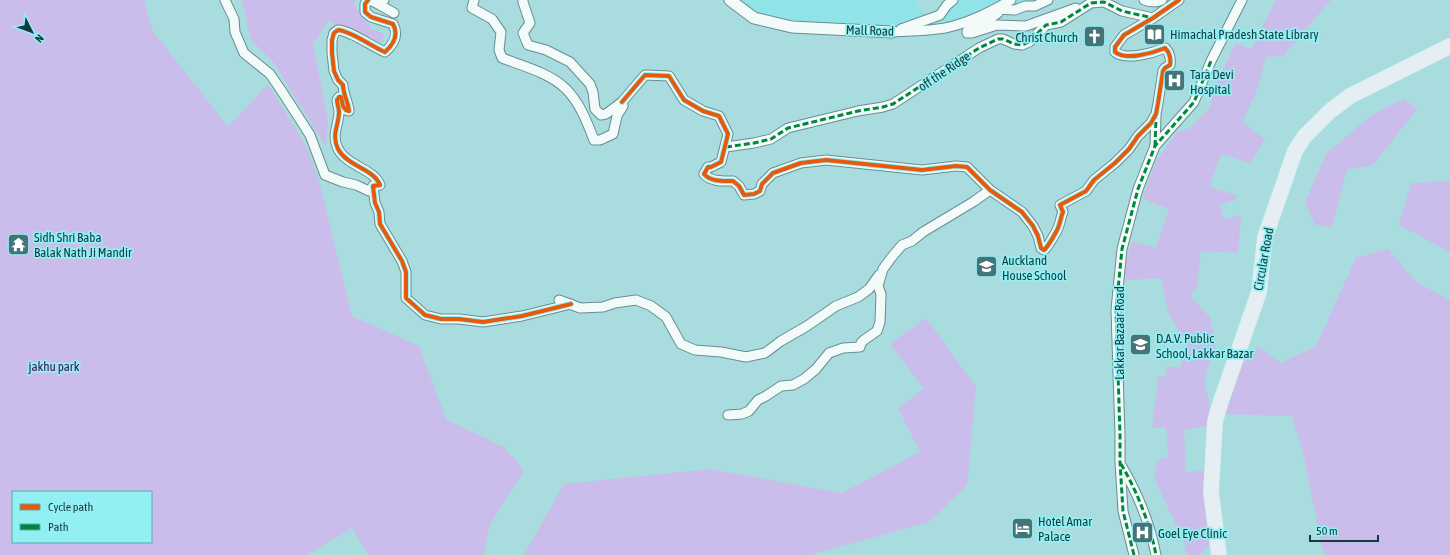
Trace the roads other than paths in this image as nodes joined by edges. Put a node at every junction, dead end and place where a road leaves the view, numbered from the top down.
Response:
1 (225, 0) edge
2 (369, 0) edge
3 (474, 0) edge
4 (523, 0) edge
5 (730, 0) edge
6 (953, 0) edge
7 (1011, 0) edge
8 (1048, 0) edge
9 (1144, 0) edge
10 (1162, 0) edge
11 (1179, 0) edge
12 (1242, 0) edge
13 (382, 2) edge
14 (1091, 3) junction
15 (997, 9) junction
16 (394, 14) dead end
17 (1153, 18) junction
18 (892, 32) junction
19 (1450, 46) edge
20 (622, 102) junction
21 (1156, 114) junction
22 (1155, 146) junction
23 (726, 147) junction
24 (373, 186) junction
25 (990, 190) junction
26 (883, 269) junction
27 (559, 300) dead end
28 (571, 304) junction
29 (728, 415) dead end
30 (1120, 462) junction
31 (1134, 555) edge
32 (1156, 555) edge
33 (1219, 555) edge

1 - 24 street
2 - 13 street
2 - 24 street
3 - 20 street
4 - 20 street
5 - 18 street, Mall Road
6 - 18 street
7 - 15 street, Mall Road
8 - 15 street
9 - 10 street
11 - 17 street
12 - 22 street, Lakkar Bazaar Road
13 - 16 street
14 - 15 street
14 - 17 street
14 - 23 street, off the Ridge
15 - 18 street, Mall Road
17 - 21 street
19 - 33 main road, Circular Road
20 - 23 street
21 - 22 street
21 - 25 street
22 - 30 street, Lakkar Bazaar Road
23 - 25 street
24 - 28 street
25 - 26 street
26 - 28 street
26 - 29 street
27 - 28 street
30 - 31 street, Lakkar Bazaar Road
30 - 32 street

